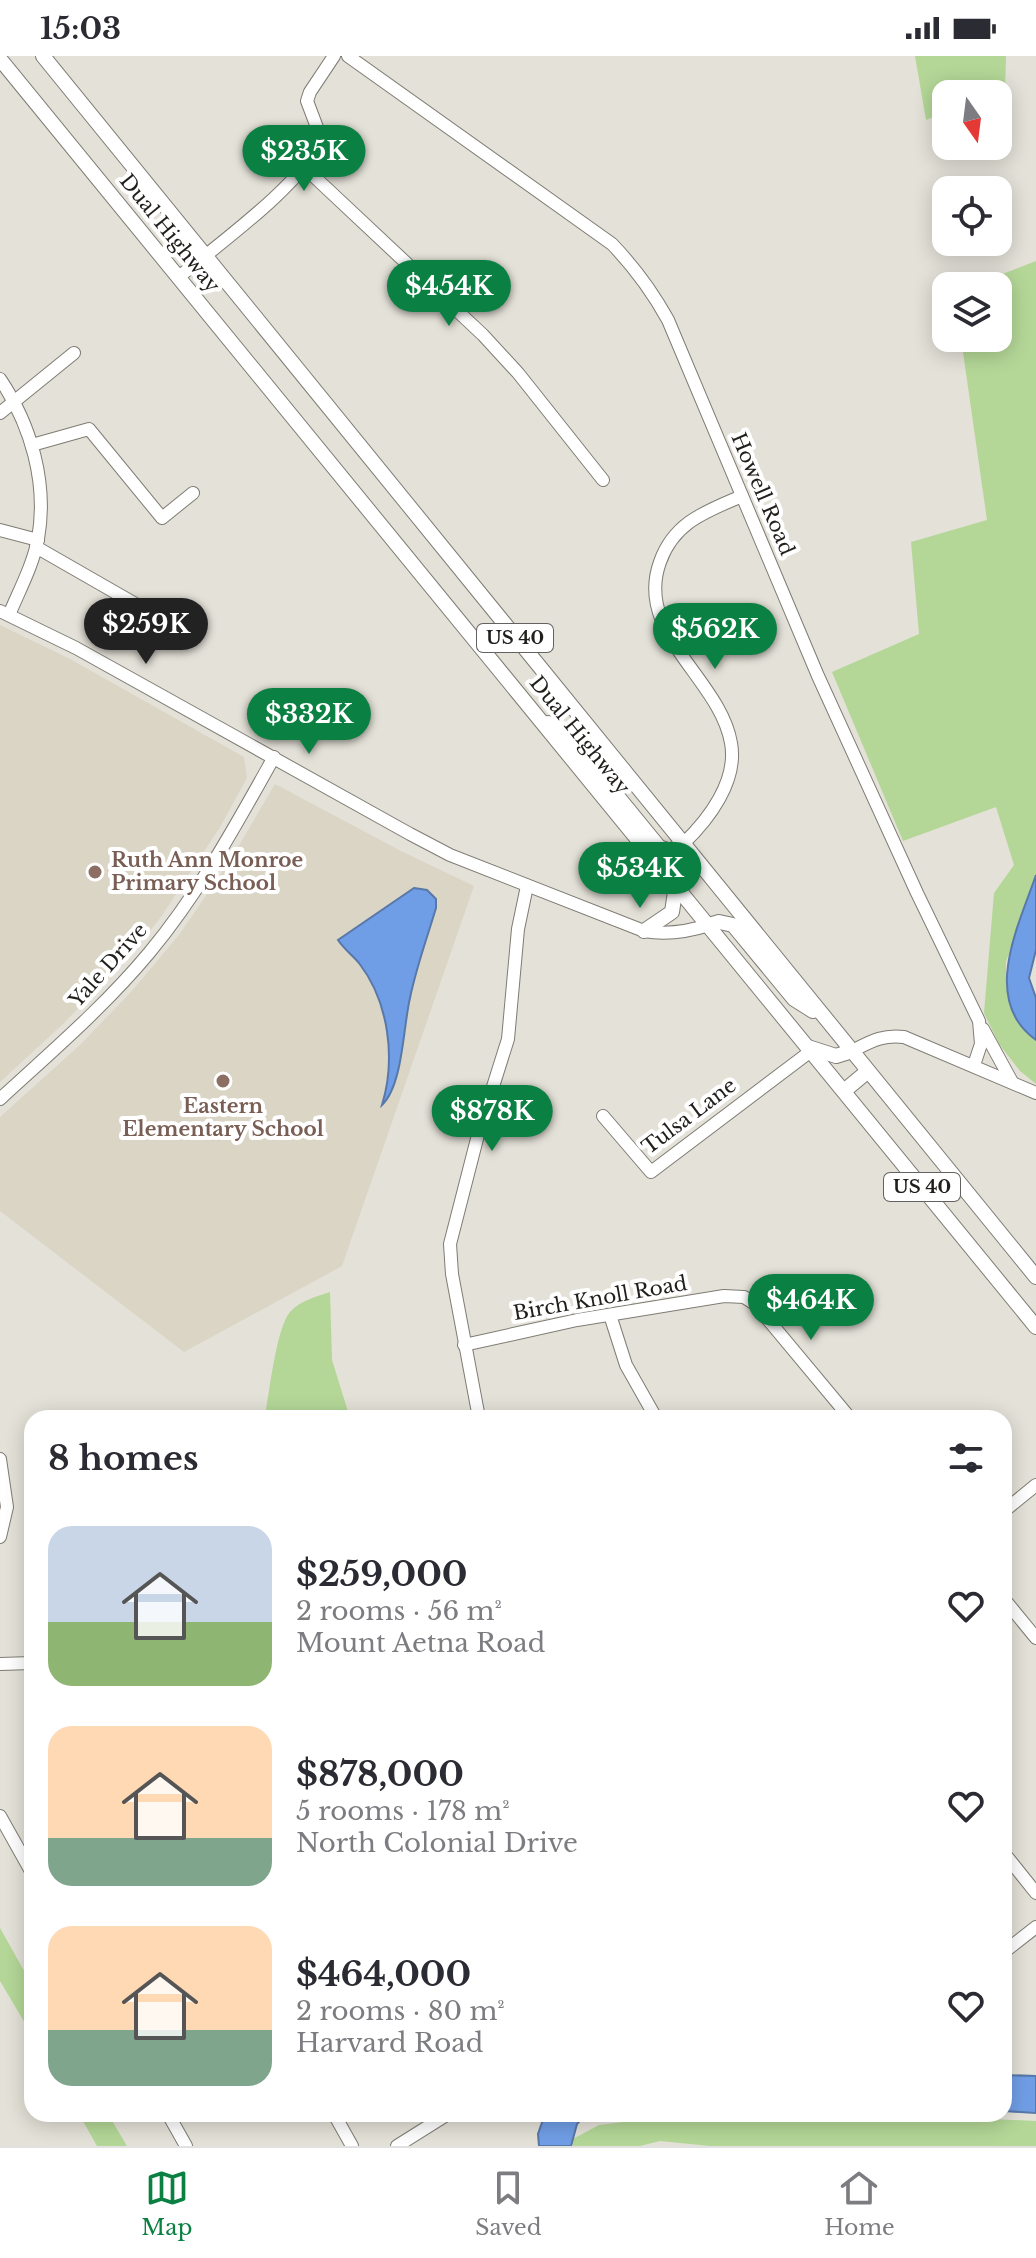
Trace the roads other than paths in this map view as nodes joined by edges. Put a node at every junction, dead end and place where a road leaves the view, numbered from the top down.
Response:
1 (43, 56) edge
2 (334, 56) edge
3 (348, 56) edge
4 (0, 59) edge
5 (305, 168) junction
6 (204, 256) junction
7 (180, 276) junction
8 (74, 353) dead end
9 (0, 379) edge
10 (15, 401) junction
11 (0, 413) edge
12 (32, 445) junction
13 (603, 480) dead end
14 (193, 493) dead end
15 (742, 496) junction
16 (0, 530) edge
17 (37, 544) junction
18 (5, 613) edge
19 (172, 625) dead end
20 (542, 720) junction
21 (274, 757) junction
22 (683, 844) junction
23 (676, 885) junction
24 (527, 886) junction
25 (709, 925) junction
26 (644, 931) junction
27 (827, 1020) junction
28 (979, 1021) junction
29 (810, 1049) junction
30 (852, 1051) junction
31 (974, 1065) junction
32 (868, 1071) junction
33 (1012, 1082) junction
34 (844, 1091) junction
35 (1036, 1093) edge
36 (0, 1099) edge
37 (603, 1116) dead end
38 (1036, 1277) edge
39 (610, 1315) junction
40 (1036, 1327) edge
41 (464, 1345) junction
42 (477, 1410) edge
43 (651, 1410) edge
44 (843, 1410) edge
45 (0, 1459) edge
46 (1036, 1485) edge
47 (1012, 1504) edge
48 (0, 1537) edge
49 (1012, 1609) edge
50 (1036, 1638) edge
51 (24, 1663) edge
52 (0, 1664) edge
53 (0, 1816) edge
54 (24, 1859) edge
55 (1012, 1863) edge
56 (1036, 1893) edge
57 (1036, 1927) edge
58 (1012, 1946) edge
59 (172, 2122) edge
60 (338, 2122) edge
61 (435, 2122) edge
62 (186, 2146) edge
63 (352, 2146) edge
64 (397, 2146) edge

1 - 6 main road, Dual Highway / US 40
2 - 5 street
3 - 15 street, Howell Road
4 - 7 main road, Dual Highway / US 40
5 - 6 street
5 - 13 street
6 - 7 street
6 - 22 main road, Dual Highway / US 40
7 - 20 main road, Dual Highway / US 40
8 - 10 street
9 - 10 street
10 - 11 street
10 - 12 street
12 - 14 street
12 - 17 street
15 - 22 street
15 - 28 street, Howell Road
16 - 17 street
17 - 18 street
17 - 19 street
18 - 21 street
20 - 22 main road
20 - 23 main road, Dual Highway / US 40
21 - 24 street
21 - 36 street, Yale Drive
22 - 27 main road, Dual Highway / US 40
23 - 25 main road, Dual Highway / US 40
23 - 26 main road
24 - 26 street
24 - 41 street
25 - 26 street
25 - 27 main road
25 - 29 main road, Dual Highway / US 40
27 - 30 main road, Dual Highway / US 40
28 - 31 street
28 - 33 street, Howell Road
29 - 30 main road
29 - 34 main road, Dual Highway / US 40
29 - 37 street, Tulsa Lane
30 - 31 street
30 - 32 main road, Dual Highway / US 40
31 - 33 street
32 - 34 main road
32 - 38 main road, Dual Highway / US 40
33 - 35 street
34 - 40 main road, Dual Highway / US 40
39 - 41 street, Birch Knoll Road
39 - 43 street
39 - 44 street, Birch Knoll Road
41 - 42 street
45 - 48 street
46 - 47 street
49 - 50 street
51 - 52 street
53 - 54 street
55 - 56 street
57 - 58 street
59 - 62 street
60 - 63 street
61 - 64 street

